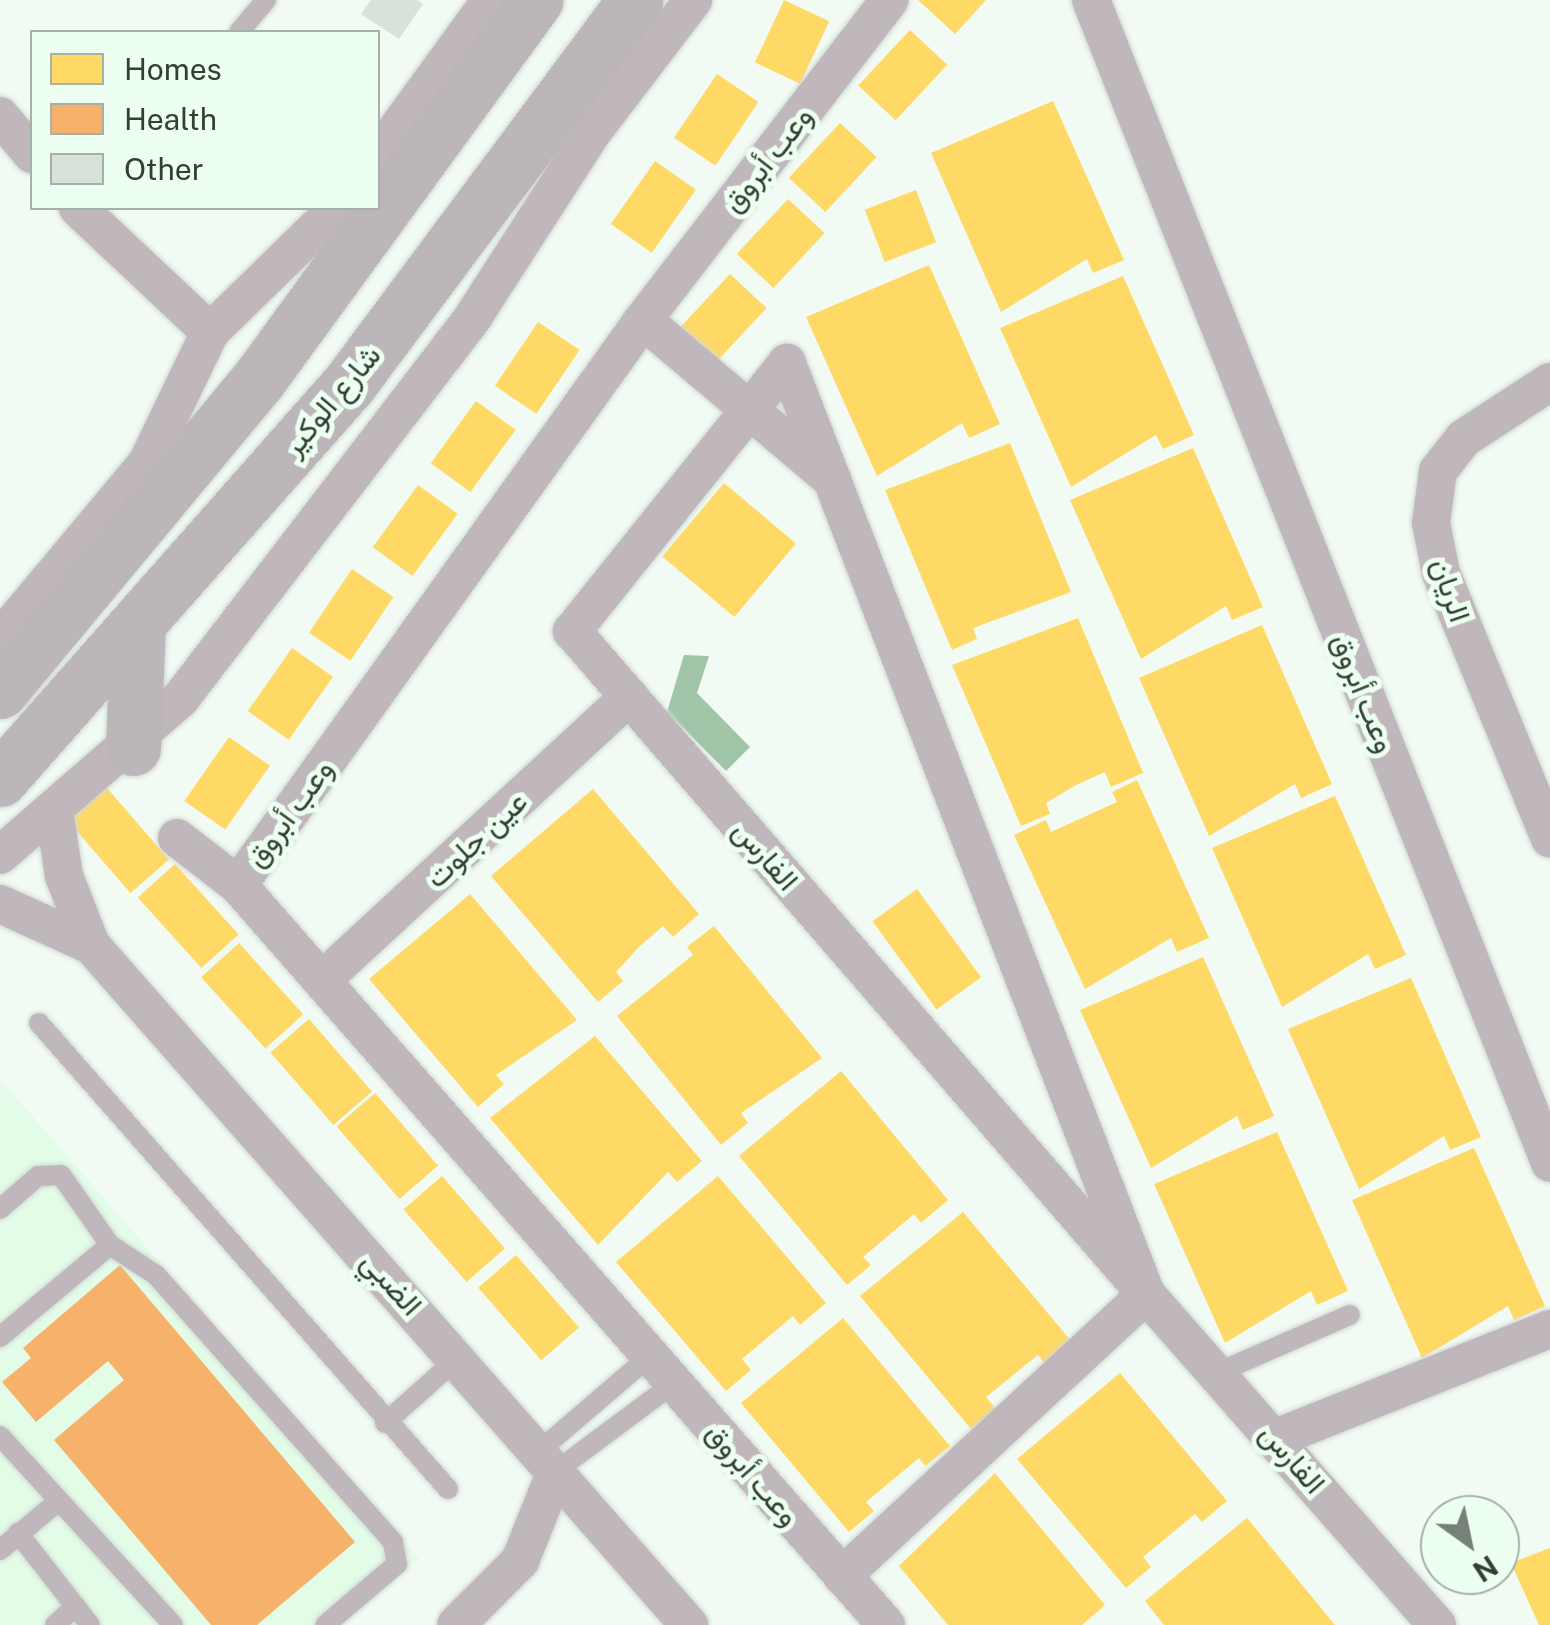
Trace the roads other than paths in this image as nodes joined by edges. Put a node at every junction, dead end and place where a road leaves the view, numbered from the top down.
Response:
1 (266, 0) edge
2 (492, 0) edge
3 (535, 0) edge
4 (693, 0) edge
5 (889, 0) edge
6 (1091, 0) edge
7 (623, 11) edge
8 (241, 30) edge
9 (0, 116) edge
10 (30, 152) edge
11 (387, 177) edge
12 (85, 210) edge
13 (335, 210) edge
14 (366, 210) edge
15 (643, 320) junction
16 (210, 332) junction
17 (1550, 382) edge
18 (745, 407) junction
19 (836, 484) junction
20 (138, 626) junction
21 (0, 639) edge
22 (0, 691) edge
23 (629, 697) junction
24 (133, 748) junction
25 (0, 779) edge
26 (54, 810) junction
27 (176, 838) dead end
28 (1550, 839) edge
29 (0, 855) edge
30 (238, 884) junction
31 (0, 904) edge
32 (91, 945) junction
33 (322, 980) junction
34 (38, 1023) dead end
35 (1550, 1162) edge
36 (0, 1209) edge
37 (110, 1246) junction
38 (1146, 1294) junction
39 (1350, 1315) dead end
40 (1550, 1328) edge
41 (0, 1337) edge
42 (458, 1358) junction
43 (662, 1370) junction
44 (1217, 1374) junction
45 (385, 1423) junction
46 (0, 1436) edge
47 (1276, 1438) junction
48 (547, 1462) junction
49 (448, 1488) dead end
50 (56, 1502) junction
51 (18, 1533) junction
52 (0, 1550) edge
53 (842, 1576) junction
54 (76, 1606) junction
55 (55, 1625) edge
56 (90, 1625) edge
57 (173, 1625) edge
58 (325, 1625) edge
59 (456, 1625) edge
60 (689, 1625) edge
61 (886, 1625) edge
62 (1437, 1625) edge

1 - 8 lane
2 - 11 street
3 - 11 main road
4 - 24 street
5 - 15 street, وعب أبروق
6 - 35 street, وعب أبروق
7 - 20 main road, شارع الوكير
9 - 10 street
12 - 16 street
13 - 16 street
14 - 22 main road
15 - 18 street, الفارس
15 - 30 street, وعب أبروق
16 - 21 street
17 - 28 street, الريان
18 - 19 street, الفارس
18 - 19 street, الفارس
18 - 23 street, الفارس
19 - 38 street, الفارس
20 - 24 main road
20 - 25 main road, شارع الوكير
23 - 33 street, عين جلوت
23 - 38 street, الفارس
24 - 26 street
26 - 29 street
26 - 32 street, الضبي
27 - 30 street
30 - 33 street, وعب أبروق
31 - 32 street, الضبي
32 - 42 street, الضبي
33 - 43 street, وعب أبروق
34 - 45 lane
36 - 37 lane
37 - 41 lane
37 - 58 lane
38 - 44 street, الفارس
38 - 53 street
39 - 44 lane
40 - 47 street
42 - 45 lane
42 - 48 street, الضبي
43 - 48 lane
43 - 48 lane
43 - 53 street, وعب أبروق
44 - 47 street, الفارس
45 - 49 lane
46 - 50 lane
47 - 62 street, الفارس
48 - 59 street
48 - 60 street, الضبي
50 - 51 lane
50 - 57 lane
51 - 52 lane
51 - 54 lane
53 - 61 street, وعب أبروق
54 - 55 lane
54 - 56 lane

